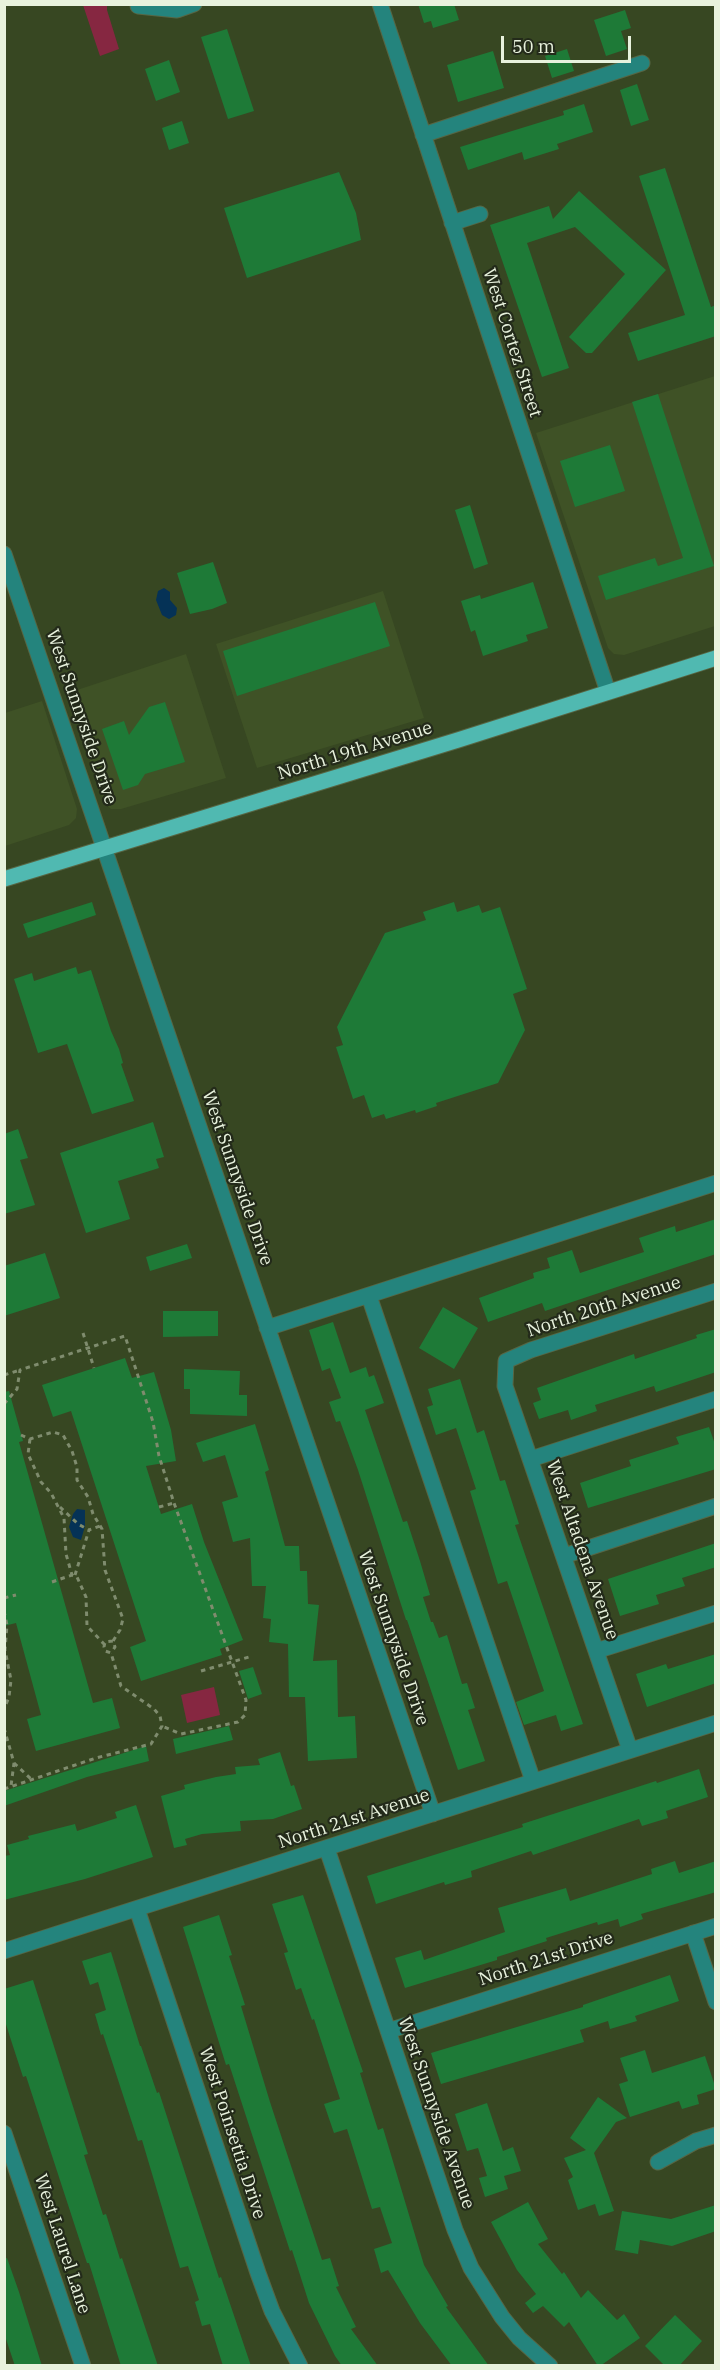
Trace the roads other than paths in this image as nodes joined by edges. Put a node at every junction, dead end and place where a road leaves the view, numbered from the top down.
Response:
1 (194, 4) edge
2 (380, 4) edge
3 (138, 6) edge
4 (642, 63) dead end
5 (423, 135) junction
6 (480, 214) dead end
7 (452, 223) junction
8 (4, 554) edge
9 (716, 658) edge
10 (608, 692) junction
11 (104, 847) junction
12 (4, 879) edge
13 (716, 1184) edge
14 (716, 1291) edge
15 (369, 1296) junction
16 (267, 1328) junction
17 (506, 1361) joint
18 (716, 1399) edge
19 (531, 1459) junction
20 (716, 1506) edge
21 (564, 1556) junction
22 (716, 1613) edge
23 (596, 1651) junction
24 (716, 1723) edge
25 (630, 1750) junction
26 (533, 1781) junction
27 (433, 1814) junction
28 (327, 1849) junction
29 (137, 1910) junction
30 (716, 1926) edge
31 (693, 1933) junction
32 (4, 1951) edge
33 (716, 2002) edge
34 (388, 2031) junction
35 (4, 2133) edge
36 (716, 2135) edge
37 (658, 2162) dead end
38 (83, 2366) edge
39 (300, 2366) edge
40 (550, 2366) edge

1 - 3 street
2 - 5 street, West Cortez Street
4 - 5 street
5 - 7 street, West Cortez Street
6 - 7 street
7 - 10 street, West Cortez Street
8 - 11 street, West Sunnyside Drive
9 - 10 main road, North 19th Avenue
10 - 11 main road, North 19th Avenue
11 - 12 main road, North 19th Avenue
11 - 16 street, West Sunnyside Drive
13 - 15 street
14 - 17 street, North 20th Avenue
15 - 16 street
15 - 26 street
16 - 27 street, West Sunnyside Drive
17 - 19 street, West Altadena Avenue
18 - 19 street
19 - 21 street, West Altadena Avenue
20 - 21 street
21 - 23 street, West Altadena Avenue
22 - 23 street
23 - 25 street, West Altadena Avenue
24 - 25 street, North 21st Avenue
25 - 26 street, North 21st Avenue
26 - 27 street, North 21st Avenue
27 - 28 street, North 21st Avenue
28 - 29 street, North 21st Avenue
28 - 34 street, West Sunnyside Avenue
29 - 32 street, North 21st Avenue
29 - 39 street, West Poinsettia Drive
30 - 31 street, North 21st Drive
31 - 33 street
31 - 34 street, North 21st Drive
34 - 40 street, West Sunnyside Avenue
35 - 38 street, West Laurel Lane
36 - 37 street

